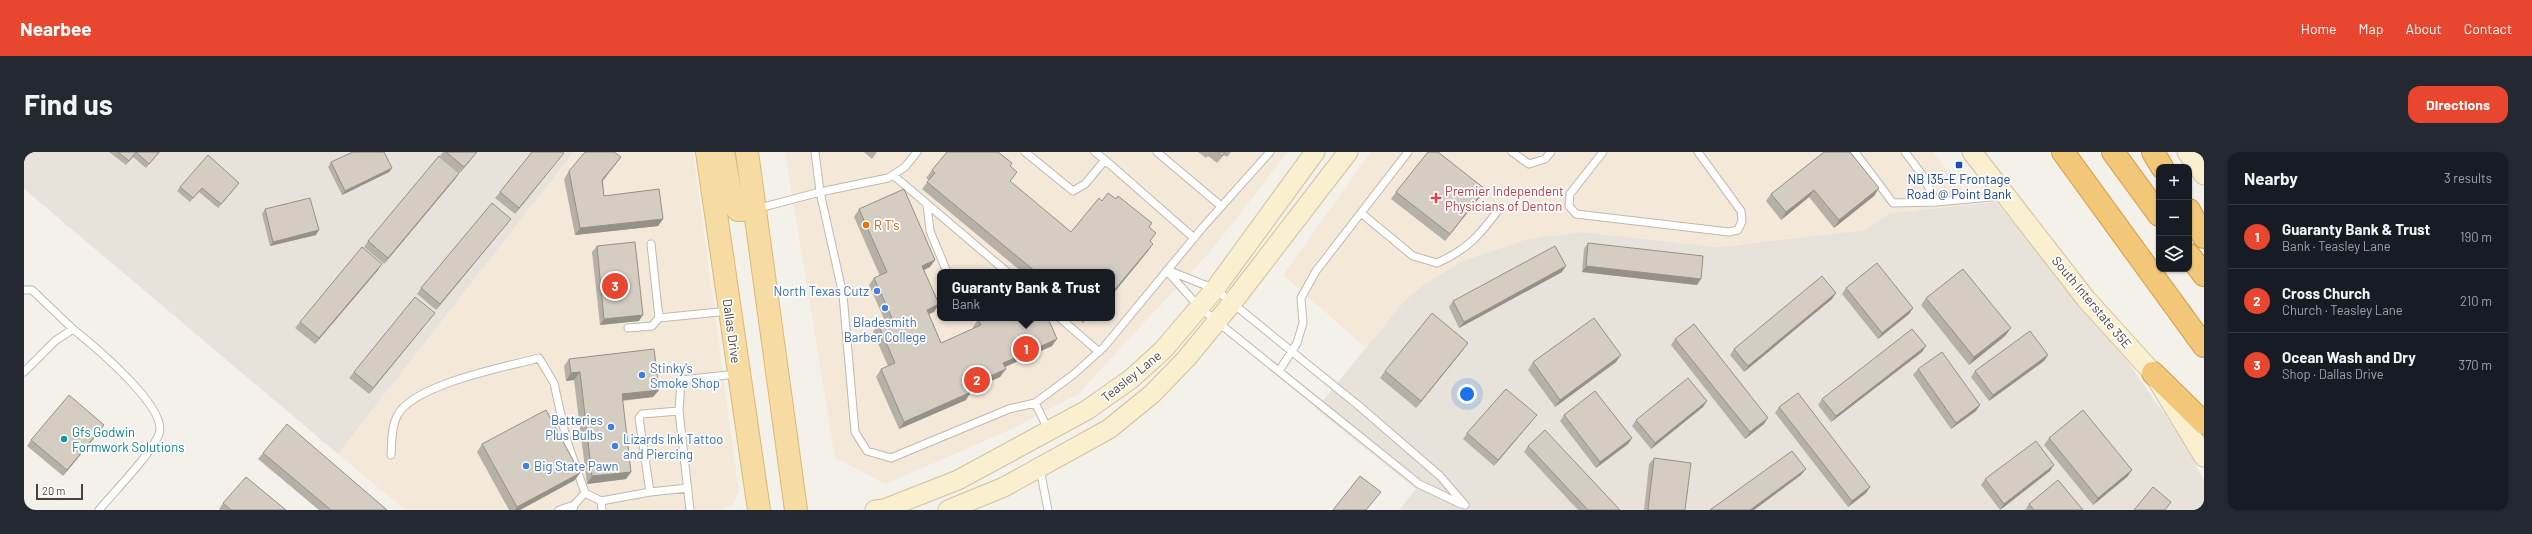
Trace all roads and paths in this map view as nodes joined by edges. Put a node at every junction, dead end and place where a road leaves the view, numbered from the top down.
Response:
1 (707, 152) edge
2 (723, 152) edge
3 (747, 152) edge
4 (815, 152) edge
5 (917, 152) edge
6 (1025, 152) edge
7 (1095, 152) edge
8 (1157, 152) edge
9 (1270, 152) edge
10 (1315, 152) edge
11 (1348, 152) edge
12 (1408, 152) edge
13 (1512, 152) edge
14 (1551, 152) edge
15 (1603, 152) edge
16 (1698, 152) edge
17 (1855, 152) edge
18 (1905, 152) edge
19 (1972, 152) edge
20 (2063, 152) edge
21 (2113, 152) edge
22 (2153, 152) edge
23 (2187, 152) edge
24 (1105, 160) junction
25 (2160, 164) edge
26 (893, 175) junction
27 (2204, 176) edge
28 (820, 192) junction
29 (2006, 195) junction
30 (1936, 202) junction
31 (927, 205) junction
32 (1221, 206) junction
33 (755, 209) junction
34 (1499, 209) dead end
35 (2156, 211) edge
36 (1361, 213) junction
37 (2192, 215) edge
38 (2204, 237) edge
39 (1194, 238) junction
40 (650, 244) dead end
41 (2192, 259) edge
42 (946, 269) edge
43 (1003, 269) edge
44 (1167, 270) junction
45 (2204, 275) edge
46 (1215, 289) junction
47 (24, 290) edge
48 (1232, 303) junction
49 (1199, 307) junction
50 (729, 311) junction
51 (659, 318) junction
52 (1063, 321) edge
53 (1217, 321) junction
54 (74, 328) junction
55 (628, 328) edge
56 (2204, 346) edge
57 (1098, 352) junction
58 (1293, 352) junction
59 (1279, 371) junction
60 (24, 372) edge
61 (2153, 373) junction
62 (738, 374) junction
63 (1035, 403) junction
64 (679, 411) junction
65 (2204, 423) edge
66 (1049, 431) junction
67 (391, 455) dead end
68 (2204, 457) edge
69 (1039, 467) junction
70 (688, 488) junction
71 (650, 492) junction
72 (585, 493) junction
73 (600, 501) junction
74 (574, 508) edge
75 (99, 510) edge
76 (559, 510) edge
77 (602, 510) edge
78 (690, 510) edge
79 (759, 510) edge
80 (796, 510) edge
81 (875, 510) edge
82 (948, 510) edge
83 (1048, 510) edge

1 - 50 main road, Dallas Drive
2 - 33 main road
3 - 33 main road
4 - 28 lane
5 - 26 lane
6 - 24 lane
7 - 24 lane
8 - 32 lane
9 - 32 lane
10 - 46 main road, Teasley Lane
11 - 48 main road, Teasley Lane
12 - 36 lane
13 - 14 lane
15 - 16 lane
17 - 30 lane
18 - 30 lane
19 - 29 main road, South Interstate 35E
20 - 56 highway
21 - 35 highway
22 - 25 highway
23 - 27 main road
24 - 39 lane
26 - 28 lane
26 - 31 lane
28 - 33 lane
28 - 63 lane
29 - 30 lane
29 - 61 main road, South Interstate 35E
31 - 42 lane
31 - 43 lane
32 - 39 lane
33 - 80 main road
34 - 36 lane
36 - 58 lane
37 - 38 highway
39 - 44 lane
40 - 51 lane
41 - 45 highway
44 - 46 lane
44 - 49 lane
44 - 57 lane
46 - 48 lane
46 - 49 main road, Teasley Lane
47 - 54 lane
48 - 53 main road, Teasley Lane
48 - 58 lane
49 - 53 lane
49 - 66 main road, Teasley Lane
50 - 51 lane
50 - 62 main road, Dallas Drive
51 - 55 lane
52 - 57 lane
53 - 59 lane
53 - 69 main road, Teasley Lane
54 - 60 lane
54 - 75 lane
57 - 63 lane
58 - 59 lane
58 - 59 lane
61 - 65 highway
61 - 68 main road, South Interstate 35E
62 - 64 lane
62 - 79 main road, Dallas Drive
63 - 66 lane
64 - 70 lane
64 - 71 lane
66 - 81 main road, Teasley Lane
67 - 72 lane
69 - 82 main road, Teasley Lane
69 - 83 lane
70 - 71 lane
70 - 78 lane
71 - 73 lane
72 - 73 lane
72 - 74 lane
73 - 77 lane
74 - 76 lane

